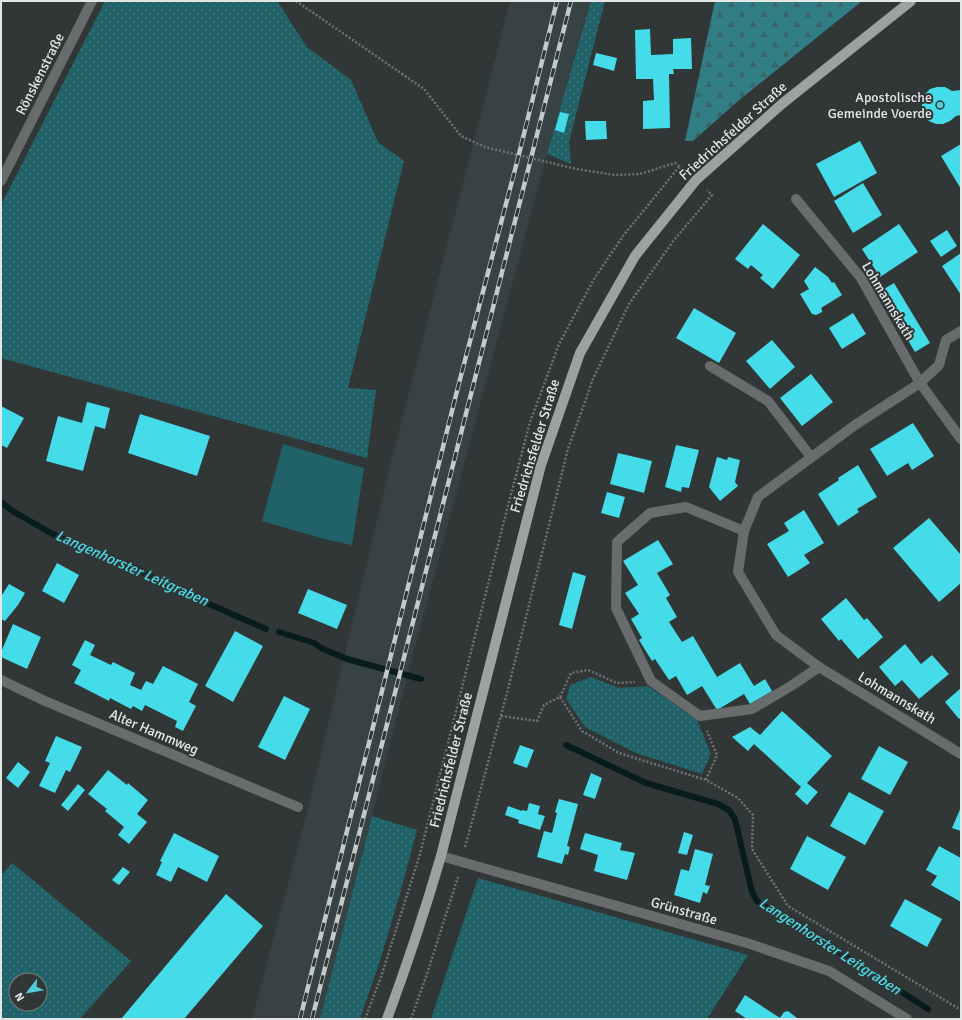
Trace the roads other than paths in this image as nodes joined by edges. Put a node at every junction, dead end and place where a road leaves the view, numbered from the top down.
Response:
1 (92, 1) edge
2 (911, 1) edge
3 (1, 181) edge
4 (796, 199) dead end
5 (961, 331) edge
6 (710, 366) dead end
7 (920, 383) junction
8 (961, 439) edge
9 (811, 457) junction
10 (744, 531) junction
11 (819, 667) junction
12 (1, 680) edge
13 (961, 754) edge
14 (298, 807) dead end
15 (441, 856) junction
16 (388, 1019) edge
17 (908, 1019) edge

1 - 3 street, Rönskenstraße
2 - 15 main road, Friedrichsfelder Straße
4 - 7 street, Lohmannskath
5 - 7 street, Lohmannskath
6 - 9 street
7 - 8 street
7 - 9 street, Lohmannskath
9 - 10 street, Lohmannskath
10 - 11 street, Lohmannskath
10 - 11 street
11 - 13 street, Lohmannskath
12 - 14 street, Alter Hammweg
15 - 16 main road, Friedrichsfelder Straße
15 - 17 street, Grünstraße

